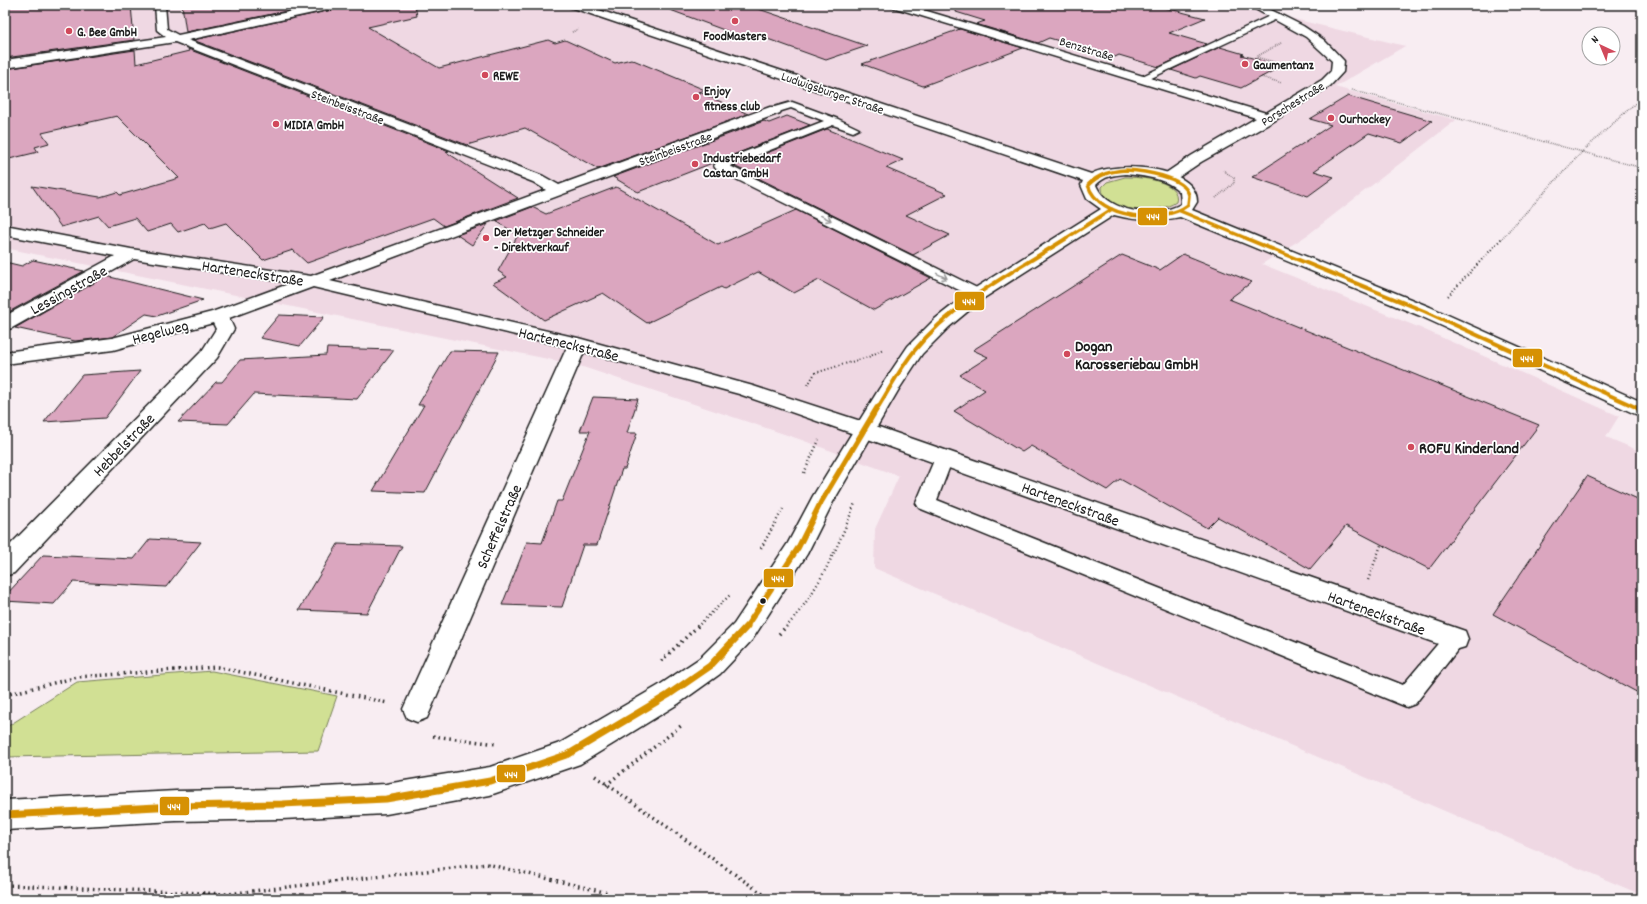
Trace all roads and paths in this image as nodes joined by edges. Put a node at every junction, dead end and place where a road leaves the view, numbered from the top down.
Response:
1 (160, 5) edge
2 (336, 5) edge
3 (574, 5) edge
4 (896, 5) edge
5 (1253, 5) edge
6 (1276, 16) junction
7 (1304, 32) junction
8 (176, 40) junction
9 (5, 64) edge
10 (1338, 66) junction
11 (1141, 79) junction
12 (1326, 83) junction
13 (1642, 97) edge
14 (775, 110) joint
15 (1269, 118) junction
16 (834, 121) junction
17 (853, 129) dead end
18 (1582, 152) junction
19 (1196, 159) junction
20 (1642, 168) edge
21 (1168, 178) junction
22 (1092, 179) junction
23 (559, 191) junction
24 (1216, 198) dead end
25 (1112, 209) junction
26 (1180, 211) junction
27 (5, 230) edge
28 (132, 254) junction
29 (310, 281) junction
30 (978, 294) junction
31 (1446, 298) dead end
32 (220, 316) junction
33 (5, 324) edge
34 (578, 344) junction
35 (888, 346) dead end
36 (5, 358) edge
37 (795, 407) junction
38 (1642, 410) edge
39 (865, 430) junction
40 (820, 434) dead end
41 (944, 458) junction
42 (801, 478) dead end
43 (787, 503) dead end
44 (1381, 544) dead end
45 (757, 554) dead end
46 (5, 566) edge
47 (734, 590) dead end
48 (1359, 605) junction
49 (1455, 639) joint
50 (657, 664) dead end
51 (5, 695) edge
52 (417, 709) junction
53 (501, 745) dead end
54 (606, 785) dead end
55 (5, 814) edge
56 (5, 885) edge
57 (616, 899) edge
58 (770, 899) edge

1 - 8 street, Steinbeisstraße
2 - 8 street
3 - 22 street, Ludwigsburger Straße
4 - 11 street, Benzstraße
5 - 6 street, Porschestraße
6 - 7 street, Porschestraße
6 - 11 lane
7 - 10 street, Porschestraße
7 - 10 path
8 - 9 street
8 - 23 street, Steinbeisstraße
10 - 12 street, Porschestraße
11 - 15 street, Benzstraße
12 - 15 street, Porschestraße
12 - 18 path
13 - 18 path
14 - 16 lane, Steinbeisstraße
14 - 23 street, Steinbeisstraße
15 - 19 street, Porschestraße
16 - 17 lane
16 -> 30 lane
18 - 20 path
18 - 31 path
19 - 21 street, Porschestraße
19 - 24 path
21 - 22 street
21 - 26 street
22 - 25 street
23 - 29 street, Steinbeisstraße
25 - 26 street
25 - 30 street
26 - 38 street
27 - 28 street, Harteneckstraße
28 - 29 street, Harteneckstraße
28 - 33 street, Lessingstraße
29 - 32 street, Hegelweg
29 - 34 street, Harteneckstraße
30 - 39 street
32 - 36 street, Hegelweg
32 - 46 street, Hebbelstraße
34 - 37 street, Harteneckstraße
34 - 52 street, Scheffelstraße
35 - 37 path
37 - 39 street, Harteneckstraße
39 - 41 street, Harteneckstraße
39 - 55 street
40 - 42 path
41 - 48 street, Harteneckstraße
41 - 49 lane
43 - 45 path
44 - 48 path
47 - 50 path
48 - 49 street, Harteneckstraße
51 - 52 path
52 - 53 path
54 - 58 path
56 - 57 path

